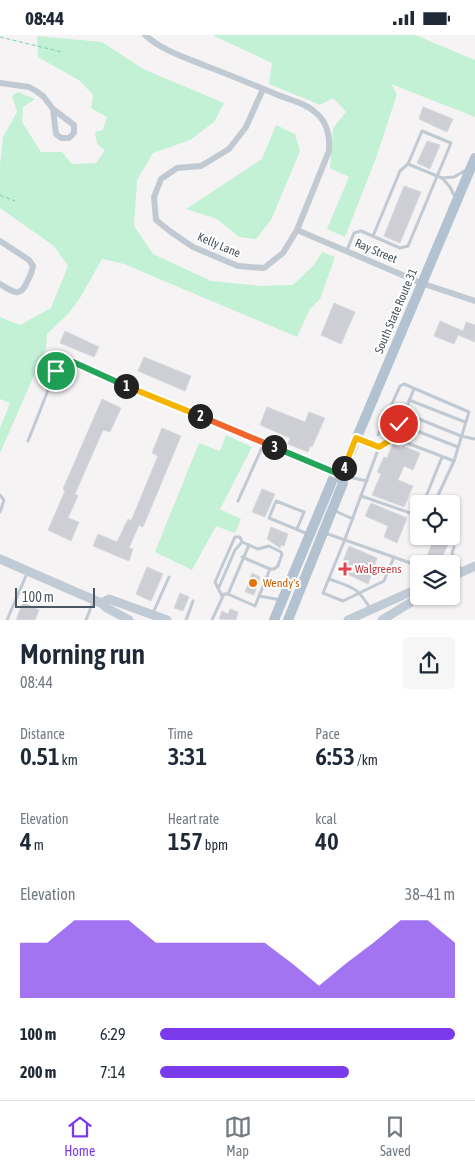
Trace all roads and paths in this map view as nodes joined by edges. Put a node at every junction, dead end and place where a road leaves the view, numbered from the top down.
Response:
1 (145, 35) edge
2 (0, 37) edge
3 (62, 52) dead end
4 (0, 83) edge
5 (264, 89) junction
6 (53, 109) junction
7 (474, 161) edge
8 (408, 164) junction
9 (437, 176) junction
10 (442, 178) junction
11 (471, 178) edge
12 (0, 195) edge
13 (15, 201) dead end
14 (456, 202) junction
15 (297, 230) junction
16 (373, 236) junction
17 (0, 241) edge
18 (347, 251) junction
19 (421, 283) junction
20 (0, 285) edge
21 (475, 301) edge
22 (99, 374) joint
23 (414, 389) junction
24 (409, 400) junction
25 (404, 413) junction
26 (465, 422) junction
27 (399, 424) junction
28 (378, 435) dead end
29 (461, 436) junction
30 (356, 438) junction
31 (394, 438) junction
32 (475, 439) edge
33 (28, 441) dead end
34 (264, 443) junction
35 (379, 447) junction
36 (458, 447) junction
37 (442, 457) junction
38 (454, 461) junction
39 (341, 475) junction
40 (367, 481) junction
41 (0, 495) edge
42 (427, 495) edge
43 (438, 495) edge
44 (361, 496) junction
45 (238, 501) dead end
46 (332, 509) junction
47 (0, 512) edge
48 (410, 512) edge
49 (353, 519) junction
50 (297, 529) junction
51 (324, 533) junction
52 (310, 535) junction
53 (345, 539) junction
54 (242, 542) junction
55 (249, 545) junction
56 (454, 547) dead end
57 (242, 557) junction
58 (394, 557) junction
59 (0, 561) edge
60 (410, 563) edge
61 (475, 566) edge
62 (270, 569) junction
63 (28, 571) junction
64 (463, 573) junction
65 (460, 574) edge
66 (169, 577) dead end
67 (329, 579) junction
68 (218, 587) junction
69 (410, 592) edge
70 (362, 593) junction
71 (228, 594) junction
72 (222, 596) junction
73 (260, 596) junction
74 (297, 598) junction
75 (282, 600) junction
76 (98, 601) junction
77 (193, 601) dead end
78 (410, 603) edge
79 (371, 610) junction
80 (152, 614) junction
81 (7, 620) edge
82 (86, 620) edge
83 (129, 620) edge
84 (167, 620) edge
85 (186, 620) edge
86 (212, 620) edge
87 (274, 620) edge
88 (288, 620) edge
89 (296, 620) edge
90 (348, 620) edge
91 (382, 620) edge

1 - 5 street, Kelly Lane
2 - 3 path
4 - 6 street
5 - 15 street, Kelly Lane
5 - 15 street, Kelly Lane
6 - 6 street
7 - 10 lane
7 - 11 main road, South State Route 31
8 - 9 lane
8 - 9 lane
8 - 16 lane
9 - 10 lane
9 - 16 lane
10 - 14 lane
11 - 14 main road, South State Route 31
12 - 13 path
14 - 19 main road, South State Route 31
15 - 18 street, Ray Street
16 - 18 lane
17 - 20 street
18 - 19 street, Ray Street
19 - 21 street, Ray Street
19 - 30 main road, South State Route 31
22 - 33 lane
22 - 34 street
23 - 24 lane
23 - 26 lane
23 - 28 lane
24 - 25 lane
24 - 26 lane
25 - 27 lane
25 - 29 lane
26 - 29 lane
27 - 31 lane
27 - 36 lane
29 - 32 lane
29 - 36 lane
30 - 35 lane
30 - 39 main road, South State Route 31
31 - 35 lane
31 - 37 lane
34 - 39 street
34 - 45 lane
35 - 40 lane
36 - 38 lane
37 - 38 lane
37 - 42 lane
38 - 43 lane
39 - 40 lane
39 - 46 main road, South State Route 31
39 - 52 main road, South State Route 31
40 - 44 lane
41 - 47 lane
44 - 48 lane
44 - 49 lane
46 - 49 lane
46 - 51 main road, South State Route 31
49 - 53 lane
50 - 50 lane
50 - 52 lane
51 - 53 lane
51 - 74 main road, South State Route 31
52 - 75 main road, South State Route 31
53 - 58 lane
53 - 67 lane
54 - 55 lane
54 - 68 lane
54 - 68 lane
55 - 57 lane
55 - 62 lane
56 - 64 lane
57 - 62 lane
57 - 71 lane
58 - 60 lane
58 - 70 lane
59 - 63 main road
61 - 64 main road
62 - 73 lane
63 - 76 main road
63 - 81 lane
64 - 65 main road
66 - 80 lane
67 - 70 lane
67 - 70 lane
68 - 72 lane
69 - 79 main road
70 - 79 lane
71 - 72 lane
71 - 73 lane
72 - 86 lane
73 - 75 lane
74 - 88 main road, South State Route 31
74 - 89 main road
75 - 87 main road, South State Route 31
76 - 80 main road
76 - 82 lane
76 - 83 main road
77 - 85 lane
78 - 91 main road
79 - 90 main road
80 - 84 main road

